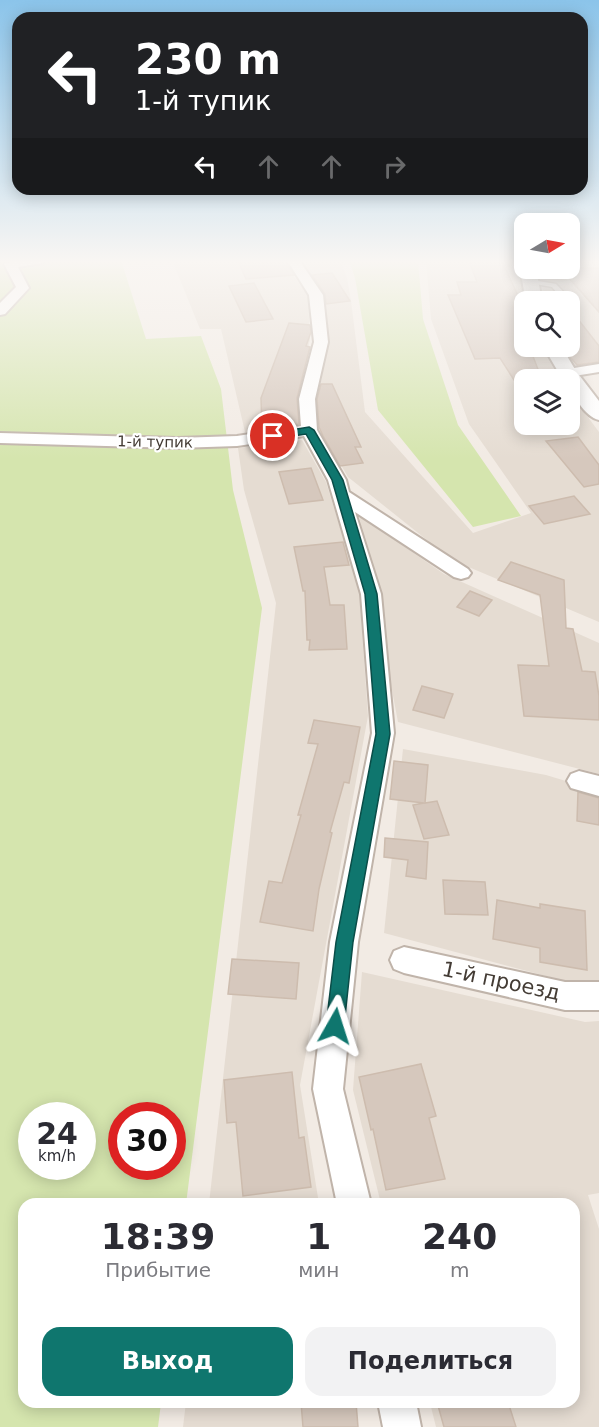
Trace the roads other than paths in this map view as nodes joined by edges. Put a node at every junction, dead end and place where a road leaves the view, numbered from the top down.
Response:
1 (319, 327) edge
2 (599, 369) edge
3 (580, 371) edge
4 (580, 389) edge
5 (599, 414) edge
6 (309, 430) junction
7 (0, 438) edge
8 (342, 495) junction
9 (461, 573) dead end
10 (405, 960) dead end
11 (599, 996) edge
12 (353, 1198) edge
13 (398, 1408) edge
14 (402, 1427) edge

1 - 6 street
2 - 3 street
4 - 5 street
6 - 7 street, 1-й тупик
6 - 8 street
8 - 9 street
8 - 12 street
10 - 11 street, 1-й проезд
13 - 14 street

